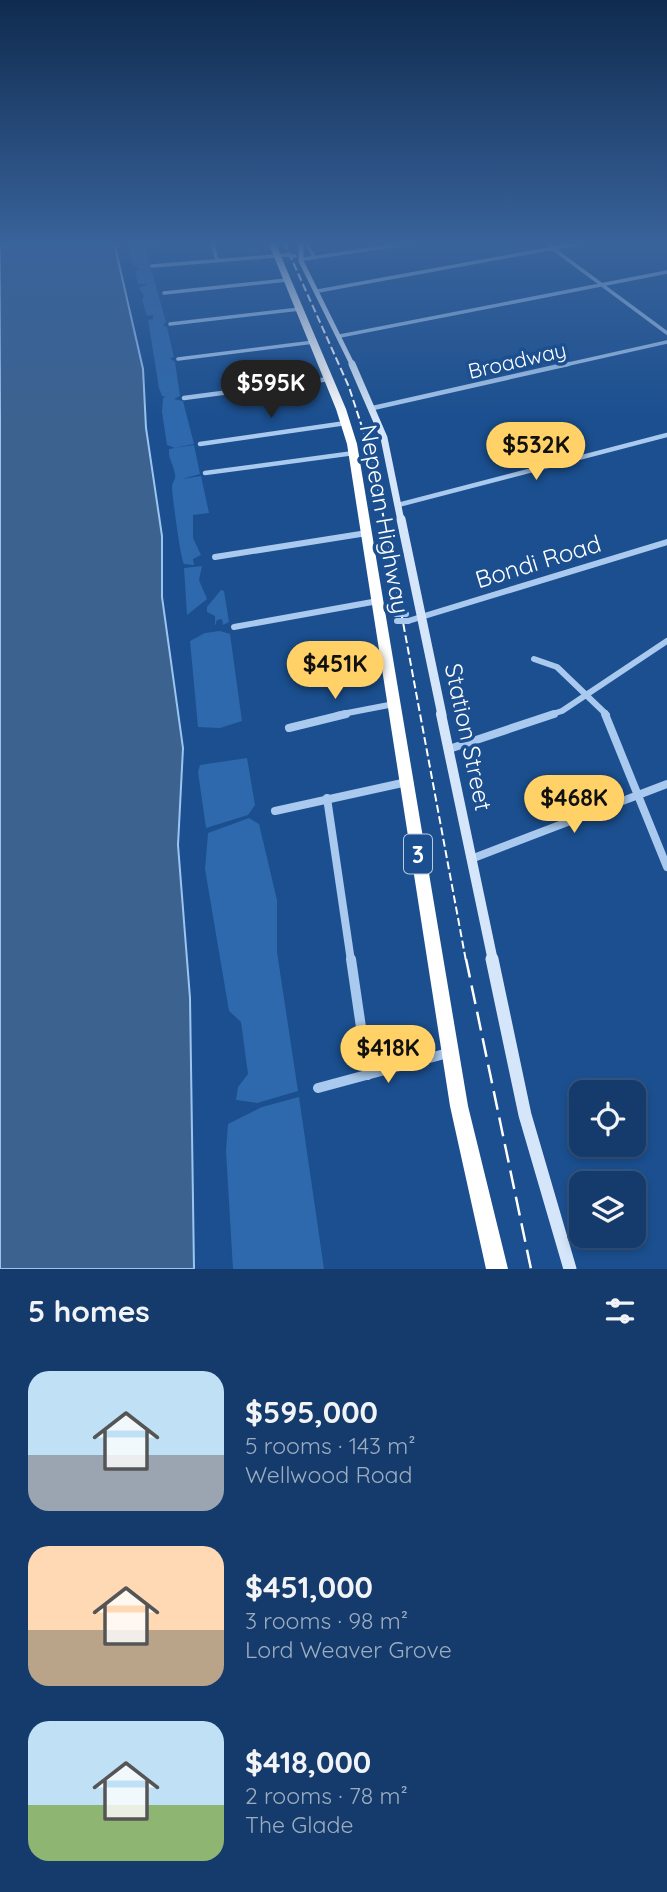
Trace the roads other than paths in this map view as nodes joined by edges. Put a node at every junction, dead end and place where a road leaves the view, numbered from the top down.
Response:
1 (297, 301) edge
2 (323, 301) edge
3 (520, 301) edge
4 (624, 301) edge
5 (300, 309) junction
6 (170, 324) dead end
7 (667, 333) edge
8 (340, 337) junction
9 (314, 342) junction
10 (667, 342) edge
11 (178, 359) dead end
12 (329, 379) junction
13 (184, 398) dead end
14 (373, 408) junction
15 (346, 423) junction
16 (667, 435) edge
17 (200, 443) dead end
18 (354, 453) junction
19 (205, 473) dead end
20 (398, 505) junction
21 (367, 533) junction
22 (667, 542) edge
23 (215, 557) dead end
24 (386, 615) junction
25 (420, 616) junction
26 (233, 627) dead end
27 (667, 641) edge
28 (534, 659) dead end
29 (586, 694) junction
30 (394, 704) junction
31 (289, 728) dead end
32 (449, 749) junction
33 (407, 782) junction
34 (667, 784) edge
35 (639, 794) junction
36 (327, 799) junction
37 (275, 811) dead end
38 (471, 859) junction
39 (667, 867) edge
40 (450, 1052) junction
41 (368, 1074) junction
42 (318, 1088) dead end
43 (497, 1269) edge
44 (570, 1269) edge

1 - 5 highway, Nepean Highway / 3
2 - 8 street, Station Street
3 - 8 street
4 - 7 street
5 - 6 street
5 - 9 highway, Nepean Highway / 3
8 - 14 street, Station Street
9 - 11 street
9 - 12 highway, Nepean Highway / 3
10 - 14 street, Broadway
12 - 13 street
12 - 15 highway, Nepean Highway / 3
14 - 20 street, Station Street
15 - 17 street
15 - 18 highway, Nepean Highway / 3
16 - 20 street
18 - 19 street
18 - 21 highway, Nepean Highway / 3
20 - 25 street, Station Street
21 - 23 street
21 - 24 highway, Nepean Highway / 3
22 - 25 street, Bondi Road
24 - 25 street, Bondi Road, bridge
24 - 26 street, Bondi Road
24 - 30 highway, Nepean Highway / 3
25 - 32 street, Station Street
27 - 29 street
28 - 29 street
29 - 32 street
29 - 35 street
30 - 31 street
30 - 33 highway, Nepean Highway / 3
32 - 38 street, Station Street
33 - 36 street
33 - 40 highway, Nepean Highway / 3
34 - 35 street
35 - 38 street
35 - 39 street
36 - 37 street
36 - 41 street
38 - 44 street, Station Street
40 - 41 street
40 - 43 highway, Nepean Highway / 3
41 - 42 street

